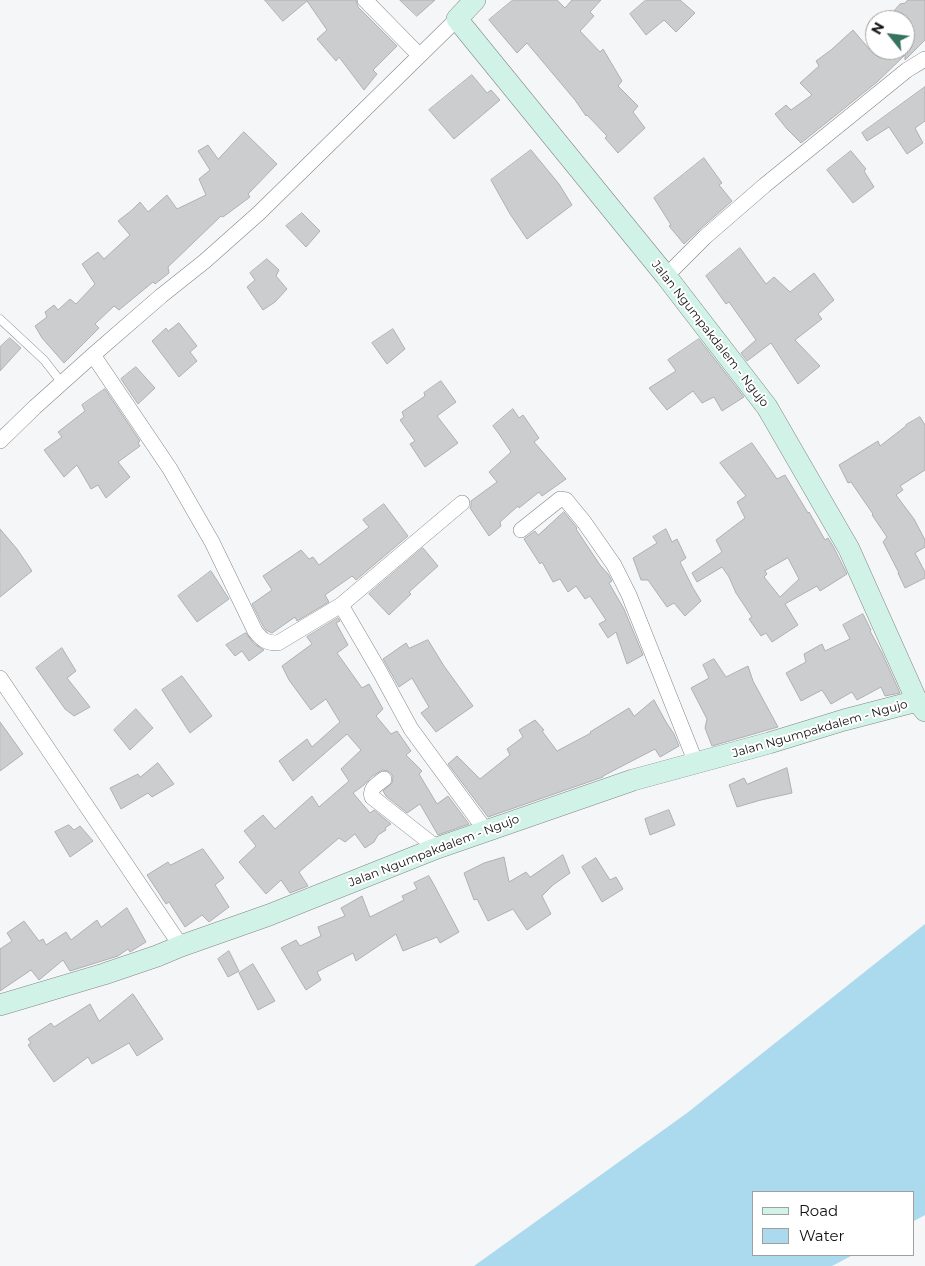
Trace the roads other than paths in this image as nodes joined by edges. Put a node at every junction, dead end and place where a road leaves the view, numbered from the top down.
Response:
1 (365, 0) edge
2 (475, 0) edge
3 (457, 19) junction
4 (419, 55) junction
5 (925, 59) edge
6 (666, 276) junction
7 (0, 319) edge
8 (93, 355) junction
9 (62, 383) junction
10 (0, 440) edge
11 (462, 503) dead end
12 (521, 530) dead end
13 (341, 606) junction
14 (0, 678) edge
15 (922, 704) edge
16 (696, 763) junction
17 (384, 780) dead end
18 (486, 831) junction
19 (437, 848) junction
20 (181, 946) junction
21 (0, 1005) edge

1 - 4 street
2 - 3 street
3 - 4 street
3 - 6 street, Jalan Ngumpakdalem - Ngujo
4 - 8 street
5 - 6 street
6 - 15 street, Jalan Ngumpakdalem - Ngujo
7 - 9 lane
8 - 9 street
8 - 13 street
9 - 10 street
11 - 13 street
12 - 16 street
13 - 18 street
14 - 20 street
15 - 16 street, Jalan Ngumpakdalem - Ngujo
16 - 18 street, Jalan Ngumpakdalem - Ngujo
17 - 19 street
18 - 19 street, Jalan Ngumpakdalem - Ngujo
19 - 20 street, Jalan Ngumpakdalem - Ngujo
20 - 21 street, Jalan Ngumpakdalem - Ngujo

